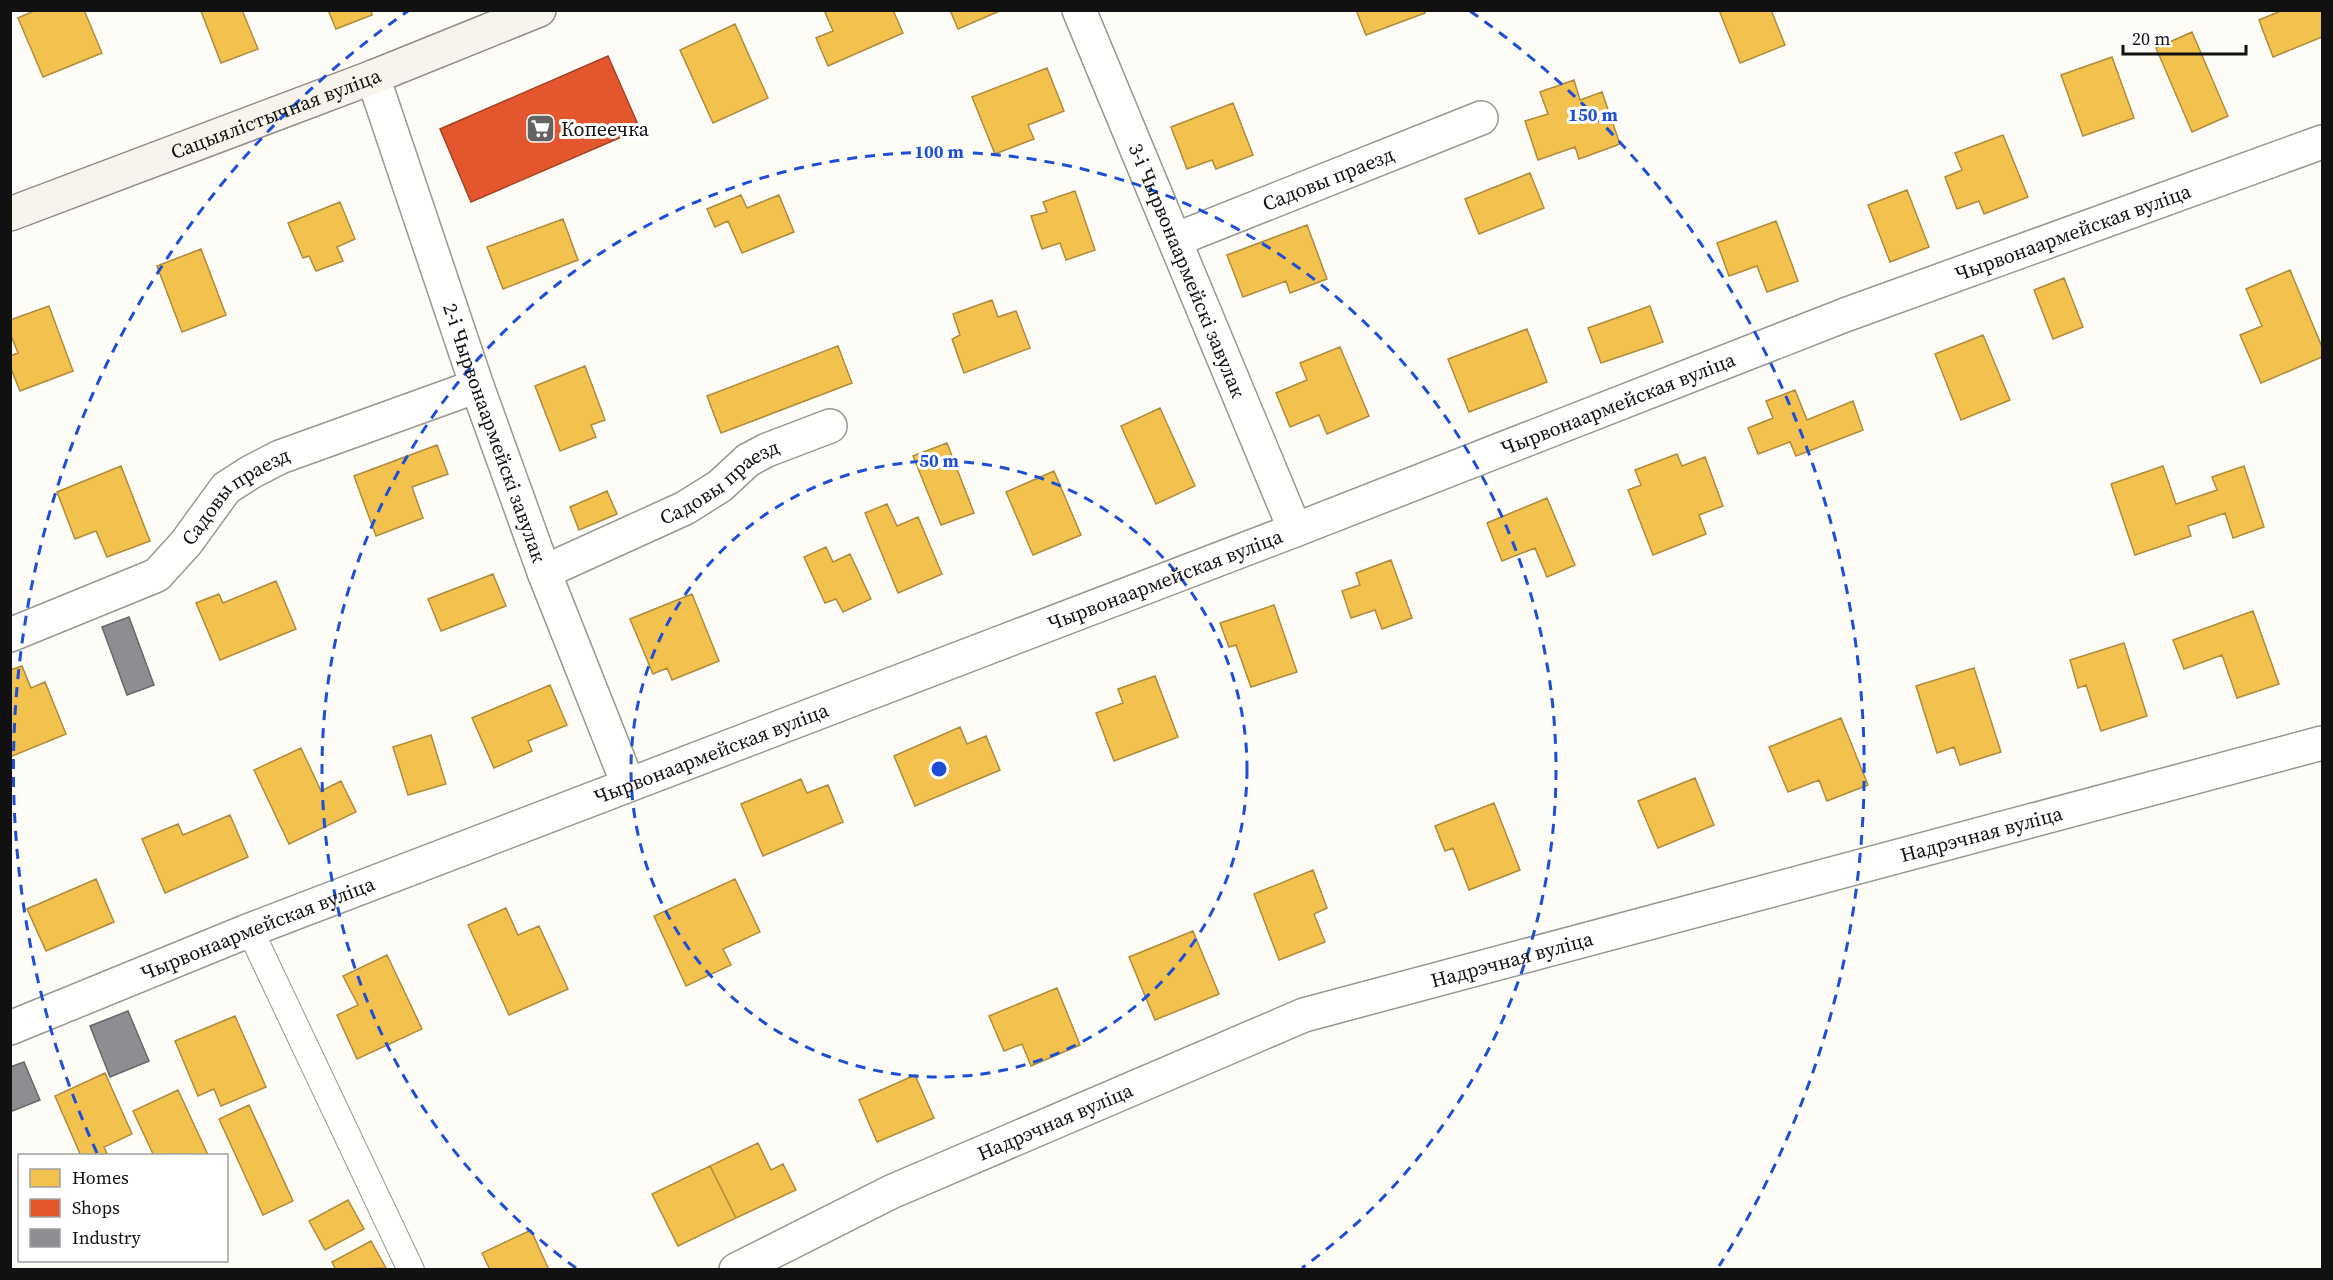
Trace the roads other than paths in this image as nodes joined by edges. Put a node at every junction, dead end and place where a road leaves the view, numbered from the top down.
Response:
1 (538, 10) edge
2 (1079, 10) edge
3 (373, 77) junction
4 (1481, 118) dead end
5 (2322, 142) edge
6 (10, 214) edge
7 (1175, 240) junction
8 (477, 386) junction
9 (830, 426) dead end
10 (1295, 530) junction
11 (544, 572) junction
12 (10, 635) edge
13 (2322, 743) edge
14 (628, 784) junction
15 (250, 930) junction
16 (10, 1028) edge
17 (411, 1269) edge
18 (736, 1269) edge

1 - 3 main road, Сацыялістычная вуліца
2 - 7 street, 3-і Чырвонаармейскі завулак
3 - 6 main road, Сацыялістычная вуліца
3 - 8 street, 2-і Чырвонаармейскі завулак
4 - 7 street, Садовы праезд
5 - 10 street, Чырвонаармейская вуліца
7 - 10 street, 3-і Чырвонаармейскі завулак
8 - 11 street, 2-і Чырвонаармейскі завулак
8 - 12 street, Садовы праезд
9 - 11 street, Садовы праезд
10 - 14 street, Чырвонаармейская вуліца
11 - 14 street, 2-і Чырвонаармейскі завулак
13 - 18 street, Надрэчная вуліца
14 - 15 street, Чырвонаармейская вуліца
15 - 16 street, Чырвонаармейская вуліца
15 - 17 lane

